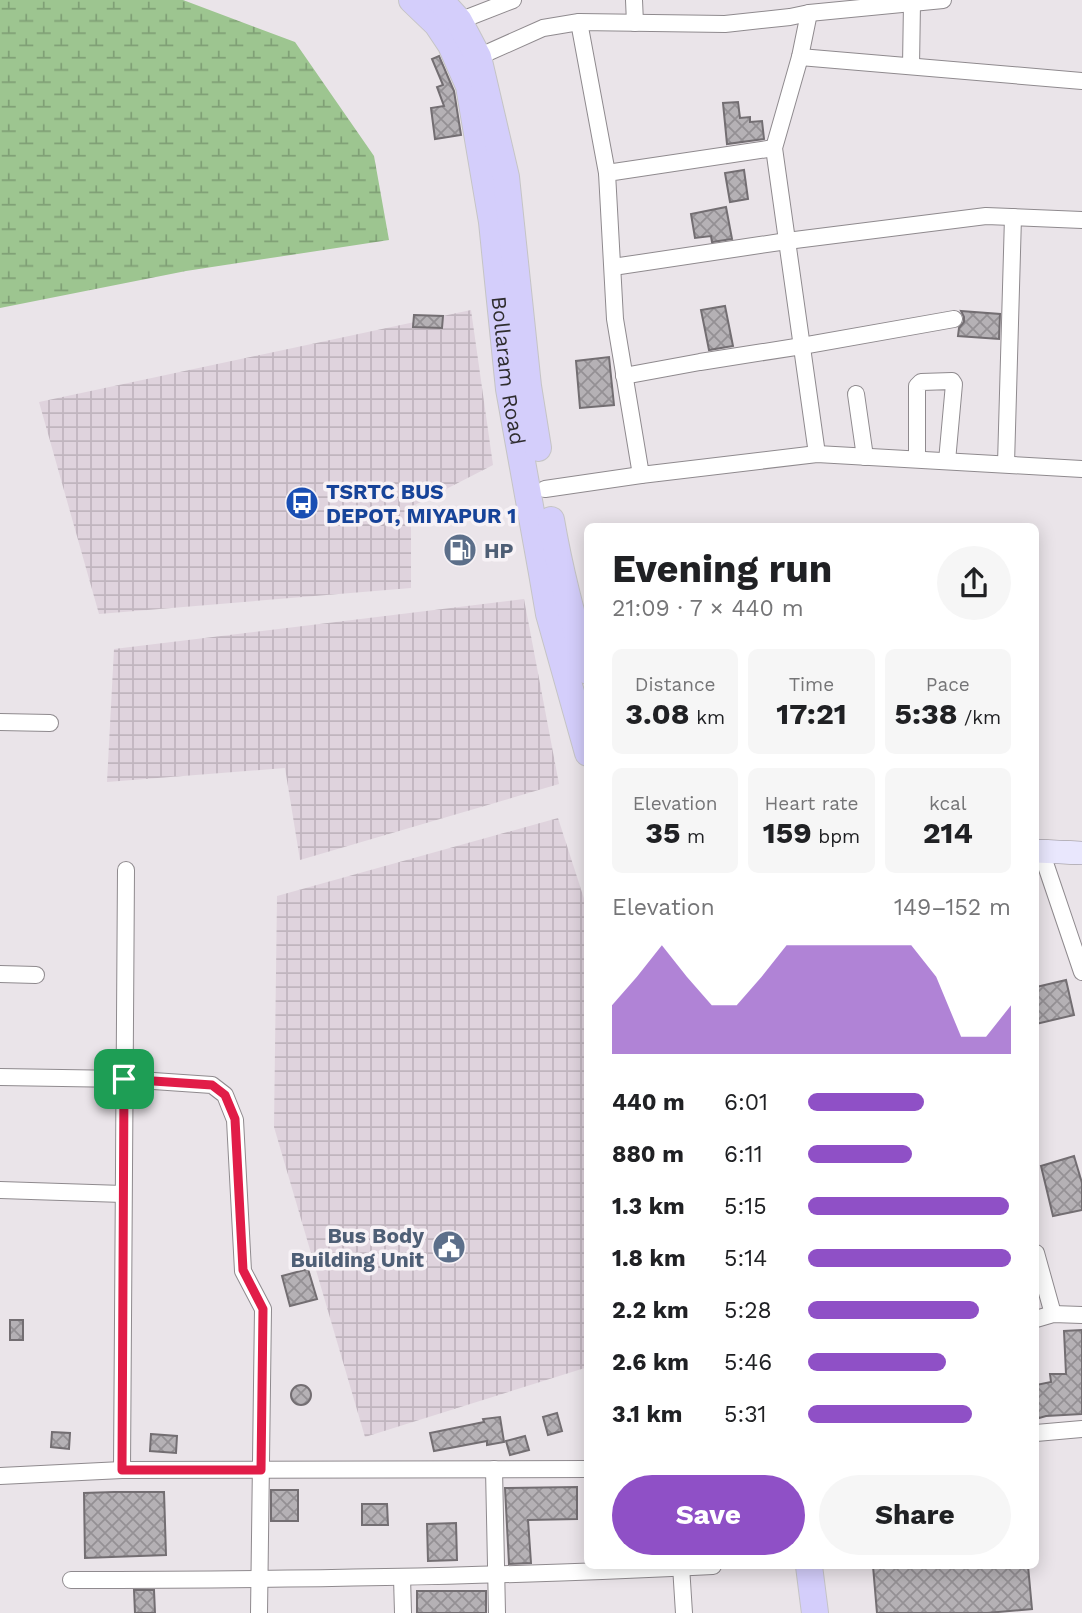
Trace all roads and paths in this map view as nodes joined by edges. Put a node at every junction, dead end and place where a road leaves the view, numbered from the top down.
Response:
1 (412, 0) edge
2 (440, 0) edge
3 (513, 0) edge
4 (634, 0) edge
5 (943, 0) edge
6 (912, 3) junction
7 (808, 13) junction
8 (459, 21) junction
9 (579, 22) junction
10 (635, 23) junction
11 (478, 57) junction
12 (800, 57) junction
13 (911, 66) junction
14 (1082, 81) edge
15 (774, 148) junction
16 (607, 173) junction
17 (1013, 218) junction
18 (1082, 220) edge
19 (787, 241) junction
20 (613, 267) junction
21 (954, 319) dead end
22 (802, 346) junction
23 (624, 376) junction
24 (856, 394) dead end
25 (817, 454) junction
26 (865, 457) junction
27 (917, 459) junction
28 (947, 461) junction
29 (1006, 464) junction
30 (1082, 469) edge
31 (642, 475) junction
32 (544, 489) junction
33 (584, 658) edge
34 (0, 722) edge
35 (50, 723) dead end
36 (584, 738) edge
37 (1039, 851) edge
38 (1082, 853) edge
39 (126, 870) dead end
40 (1082, 972) edge
41 (0, 974) edge
42 (36, 975) dead end
43 (0, 1077) edge
44 (124, 1079) junction
45 (0, 1190) edge
46 (123, 1194) junction
47 (1039, 1264) edge
48 (1053, 1314) junction
49 (1082, 1315) edge
50 (1039, 1318) edge
51 (1082, 1429) edge
52 (1039, 1433) edge
53 (494, 1469) junction
54 (584, 1469) edge
55 (122, 1470) junction
56 (261, 1470) junction
57 (0, 1476) edge
58 (628, 1569) edge
59 (681, 1569) edge
60 (809, 1569) edge
61 (825, 1569) edge
62 (496, 1574) junction
63 (402, 1577) junction
64 (71, 1580) dead end
65 (260, 1580) junction
66 (259, 1613) edge
67 (403, 1613) edge
68 (498, 1613) edge
69 (684, 1613) edge
70 (815, 1613) edge
71 (831, 1613) edge

1 - 36 main road, Bollaram Road
2 - 8 main road, Bollaram Road
3 - 8 street
4 - 10 street
5 - 6 street
6 - 7 street
6 - 13 street
7 - 10 street
7 - 12 street
8 - 11 main road, Bollaram Road
9 - 10 street
9 - 11 street
9 - 16 street
11 - 32 main road, Bollaram Road
12 - 13 street
12 - 15 street
13 - 14 street
15 - 16 street
15 - 19 street
16 - 20 street
17 - 18 street
17 - 19 street
17 - 29 street
19 - 20 street
19 - 22 street
20 - 23 street
21 - 22 street
22 - 23 street
22 - 25 street
23 - 31 street
24 - 26 street
25 - 26 street
25 - 31 street
26 - 27 street
27 - 28 street
27 - 28 street
28 - 29 street
29 - 30 street
31 - 32 street
32 - 33 main road, Bollaram Road
34 - 35 street
37 - 38 street
37 - 40 street
39 - 44 street
41 - 42 street
43 - 44 street
44 - 46 street
44 - 56 street
45 - 46 street
46 - 55 street
47 - 48 street
48 - 49 street
48 - 50 street
51 - 52 street
53 - 54 street
53 - 56 street
53 - 62 street
55 - 56 street
55 - 57 street
56 - 65 street
58 - 62 street
59 - 69 street
60 - 70 main road
61 - 71 main road
62 - 63 street
62 - 68 street
63 - 65 street
63 - 67 street
64 - 65 street
65 - 66 street

